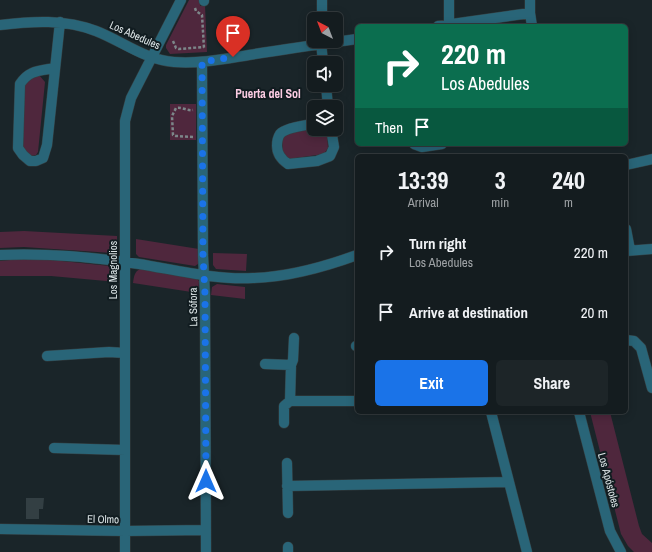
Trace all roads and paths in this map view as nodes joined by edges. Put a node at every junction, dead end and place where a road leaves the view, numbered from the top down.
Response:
1 (181, 0) edge
2 (322, 0) edge
3 (449, 0) edge
4 (530, 0) edge
5 (194, 4) dead end
6 (322, 12) edge
7 (530, 13) junction
8 (60, 22) junction
9 (449, 24) joint
10 (532, 24) edge
11 (0, 25) edge
12 (174, 37) dead end
13 (355, 39) edge
14 (343, 40) edge
15 (307, 44) edge
16 (204, 47) junction
17 (152, 57) junction
18 (203, 62) junction
19 (55, 68) junction
20 (203, 106) junction
21 (307, 126) edge
22 (332, 136) edge
23 (203, 137) junction
24 (652, 159) edge
25 (628, 165) edge
26 (652, 249) edge
27 (628, 250) edge
28 (0, 255) edge
29 (355, 256) edge
30 (125, 262) junction
31 (204, 274) junction
32 (294, 338) dead end
33 (628, 340) edge
34 (125, 353) junction
35 (47, 356) dead end
36 (265, 364) dead end
37 (291, 365) junction
38 (652, 388) edge
39 (290, 401) junction
40 (355, 401) edge
41 (492, 414) edge
42 (580, 414) edge
43 (284, 423) dead end
44 (54, 448) dead end
45 (125, 450) junction
46 (287, 463) dead end
47 (509, 482) junction
48 (288, 486) junction
49 (288, 513) dead end
50 (0, 529) edge
51 (206, 530) junction
52 (125, 531) junction
53 (125, 552) edge
54 (206, 552) edge
55 (527, 552) edge
56 (621, 552) edge

1 - 17 street, Los Magnolios
2 - 6 street
3 - 9 street
4 - 7 street
5 - 16 path
7 - 9 street
7 - 10 street
8 - 11 street, Los Abedules
8 - 17 street, Los Abedules
8 - 19 street
12 - 16 path
13 - 14 street, Los Abedules
15 - 18 street, Los Abedules
16 - 18 path
17 - 18 street, Los Abedules
17 - 30 street, Los Magnolios
18 - 20 street, La Sófora
19 - 19 street
20 - 23 street, La Sófora
20 - 23 path
21 - 22 street
23 - 31 street, La Sófora
24 - 25 street
26 - 27 street
28 - 30 street
29 - 31 street
30 - 31 street
30 - 34 street, Los Magnolios
31 - 51 street, La Sófora
32 - 37 street
33 - 38 street
34 - 35 street
34 - 45 street, Los Magnolios
36 - 37 street
37 - 39 street
39 - 40 street
39 - 43 street
41 - 47 street
42 - 56 street, Los Apóstoles
44 - 45 street
45 - 52 street, Los Magnolios
46 - 48 street
47 - 48 street
47 - 55 street
48 - 49 street
50 - 52 street, El Olmo
51 - 52 street, El Olmo
51 - 54 street, La Sófora
52 - 53 street, Los Magnolios

